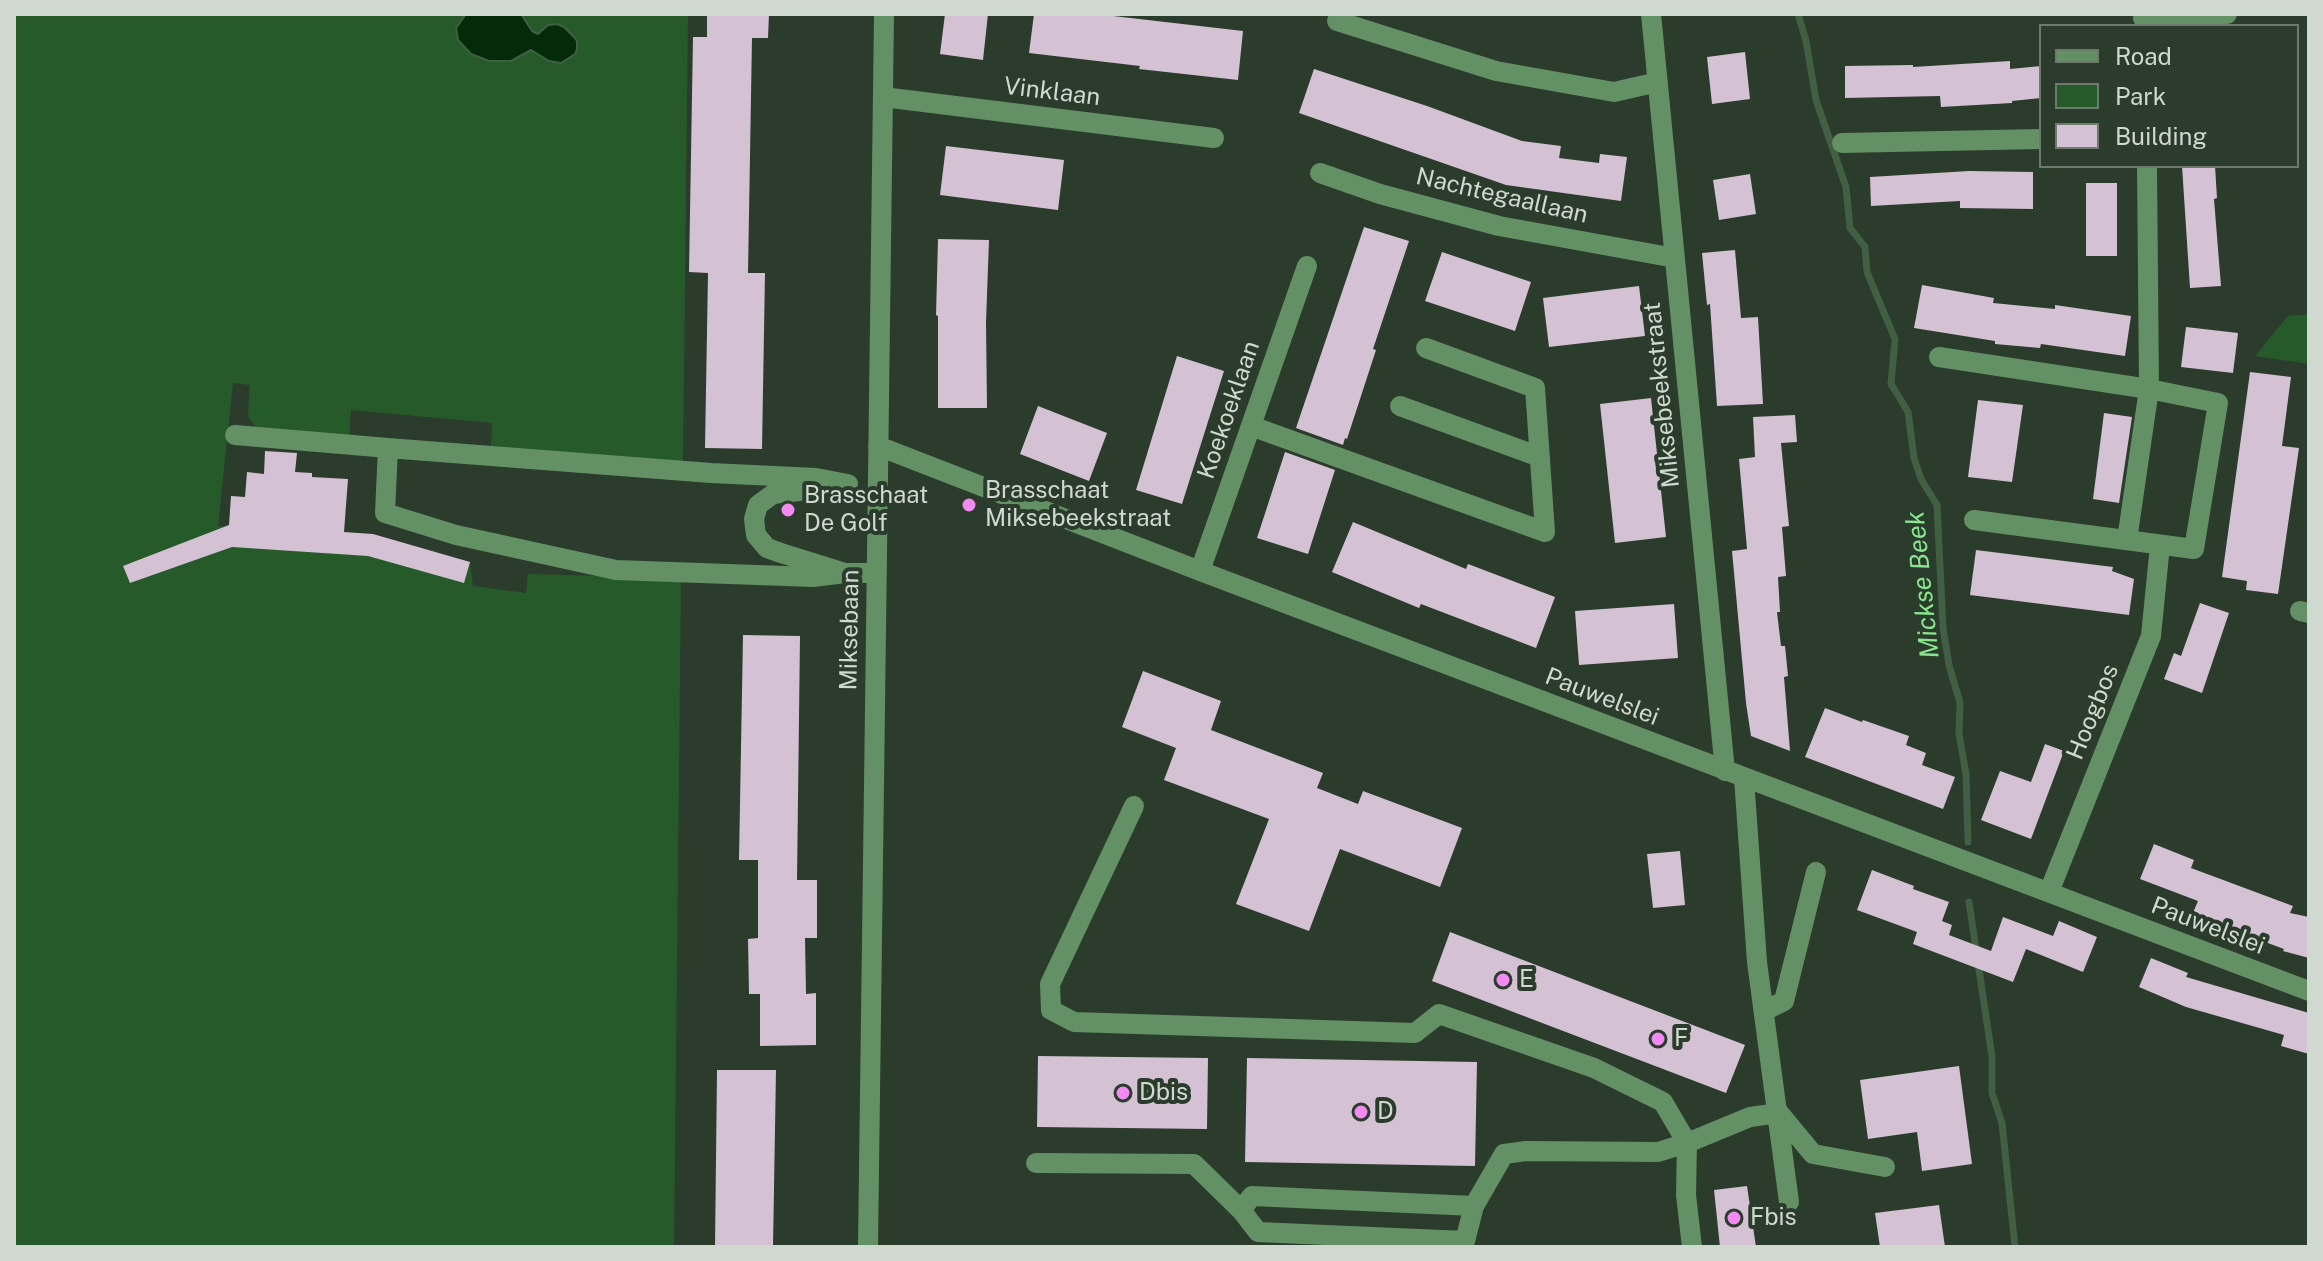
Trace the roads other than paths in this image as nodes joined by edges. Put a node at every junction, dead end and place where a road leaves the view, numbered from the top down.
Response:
1 (884, 14) edge
2 (1651, 14) edge
3 (2227, 14) edge
4 (2143, 19) edge
5 (1337, 21) dead end
6 (1658, 82) junction
7 (883, 97) junction
8 (1214, 138) dead end
9 (2039, 139) edge
10 (1842, 143) dead end
11 (2147, 168) edge
12 (1320, 173) dead end
13 (1675, 258) junction
14 (1307, 266) dead end
15 (1426, 348) dead end
16 (1939, 357) dead end
17 (2149, 389) junction
18 (1400, 406) dead end
19 (1251, 426) junction
20 (235, 435) dead end
21 (878, 446) junction
22 (388, 448) junction
23 (1540, 457) junction
24 (848, 484) junction
25 (877, 485) junction
26 (1974, 520) dead end
27 (2127, 540) junction
28 (2160, 545) junction
29 (1200, 571) junction
30 (845, 573) junction
31 (877, 573) junction
32 (1734, 775) junction
33 (1134, 806) dead end
34 (1816, 872) dead end
35 (2049, 892) junction
36 (2309, 991) edge
37 (1764, 1011) junction
38 (1779, 1113) junction
39 (1687, 1143) junction
40 (1036, 1163) dead end
41 (1885, 1167) dead end
42 (1789, 1202) dead end
43 (1474, 1206) junction
44 (1241, 1210) junction
45 (1470, 1244) edge
46 (868, 1247) edge
47 (1692, 1247) edge

1 - 7 street, Miksebaan
2 - 6 street, Miksebeekstraat
3 - 4 street
5 - 6 street
6 - 13 street, Miksebeekstraat
7 - 8 street, Vinklaan
7 - 21 street, Miksebaan
9 - 10 street
11 - 17 street
12 - 13 street, Nachtegaallaan
13 - 32 street, Miksebeekstraat
14 - 19 street, Koekoeklaan
15 - 23 street
16 - 17 street
17 - 27 street
17 - 28 street
18 - 23 street
19 - 23 street
19 - 29 street, Koekoeklaan
20 - 22 street
21 - 25 street, Miksebaan
21 - 29 street, Pauwelslei
22 - 24 street
22 - 30 street
24 - 25 street
24 - 30 street
25 - 31 street, Miksebaan
26 - 27 street
27 - 28 street
28 - 35 street, Hoogbos
29 - 32 street, Pauwelslei
30 - 31 street
31 - 46 street, Miksebaan
32 - 35 street, Pauwelslei
32 - 37 street, Miksebeekstraat
33 - 39 street
34 - 37 street
35 - 36 street, Pauwelslei
37 - 38 street, Miksebeekstraat
38 - 39 street
38 - 41 street
38 - 42 street, Miksebeekstraat
39 - 43 street
39 - 47 street
40 - 44 street
43 - 44 street
43 - 45 street
44 - 45 street

